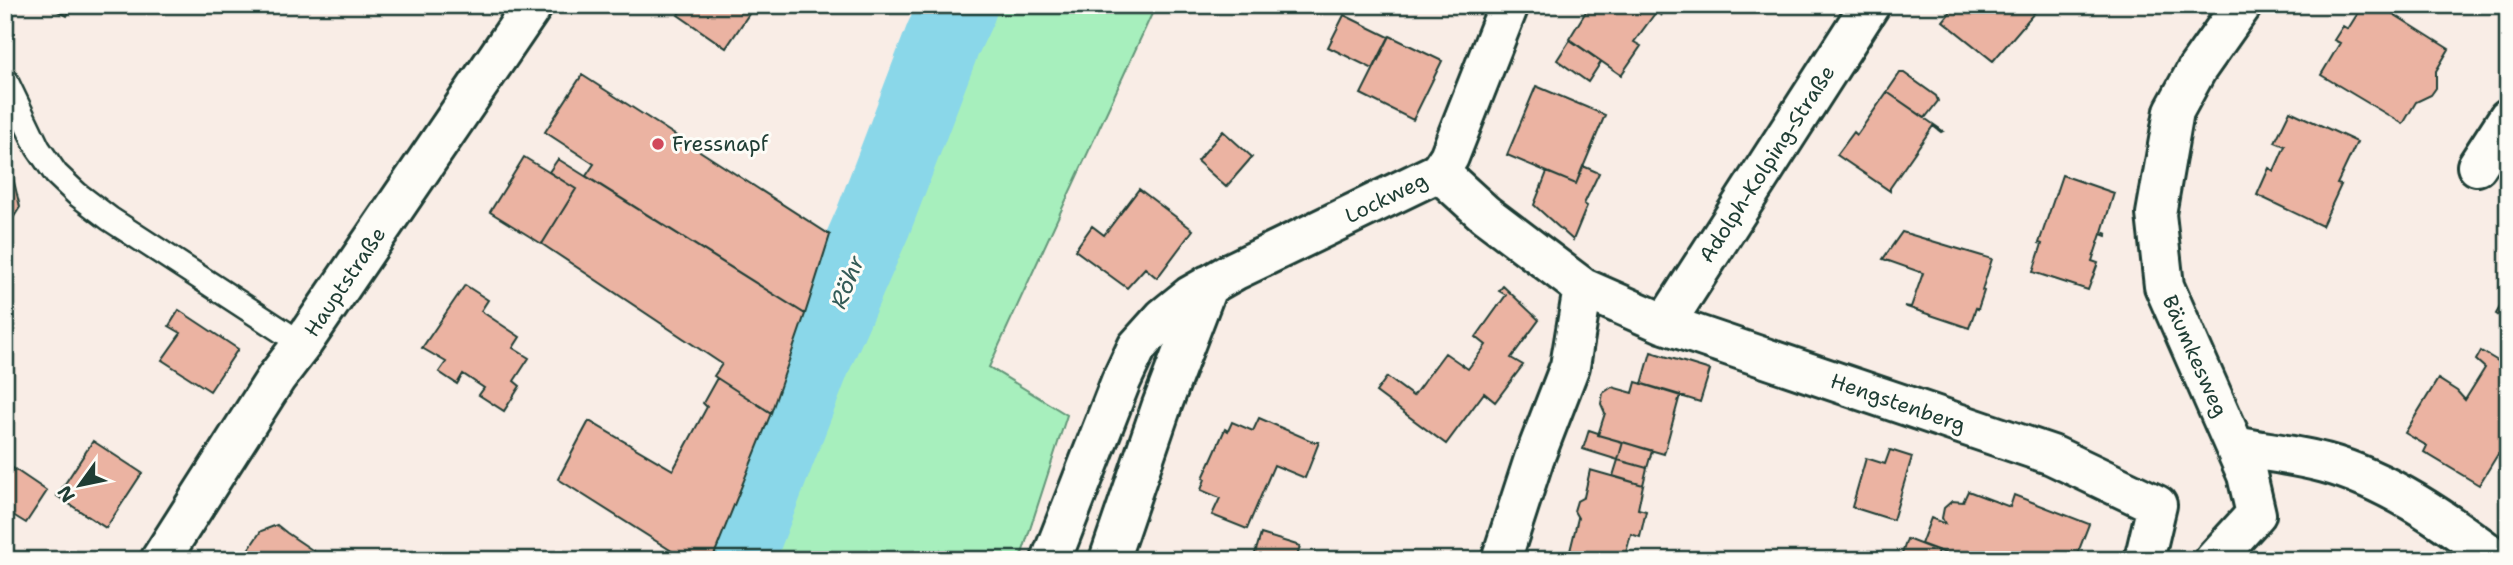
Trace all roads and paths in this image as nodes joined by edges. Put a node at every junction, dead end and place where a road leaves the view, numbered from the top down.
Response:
1 (533, 5) edge
2 (1509, 5) edge
3 (1870, 5) edge
4 (2242, 5) edge
5 (5, 79) edge
6 (2508, 118) edge
7 (2477, 166) dead end
8 (1439, 172) junction
9 (1208, 285) junction
10 (1584, 288) junction
11 (1665, 324) junction
12 (302, 344) junction
13 (2235, 446) junction
14 (2256, 514) junction
15 (160, 560) edge
16 (1051, 560) edge
17 (1109, 560) edge
18 (1501, 560) edge
19 (2144, 560) edge
20 (2214, 560) edge
21 (2248, 560) edge
22 (2498, 560) edge

1 - 12 street, Hauptstraße
2 - 8 street, Lockweg
3 - 11 street, Adolph-Kolping-Straße
4 - 13 street, Bäumkesweg
5 - 12 lane
6 - 7 street
8 - 9 street, Lockweg
8 - 10 street, Hengstenberg
9 - 16 street, Lockweg
9 - 17 street
10 - 11 street, Hengstenberg
10 - 18 street
11 - 19 street, Hengstenberg
12 - 15 street, Hauptstraße
13 - 14 street, Bäumkesweg
13 - 22 street
14 - 20 street
14 - 21 street, Bäumkesweg

